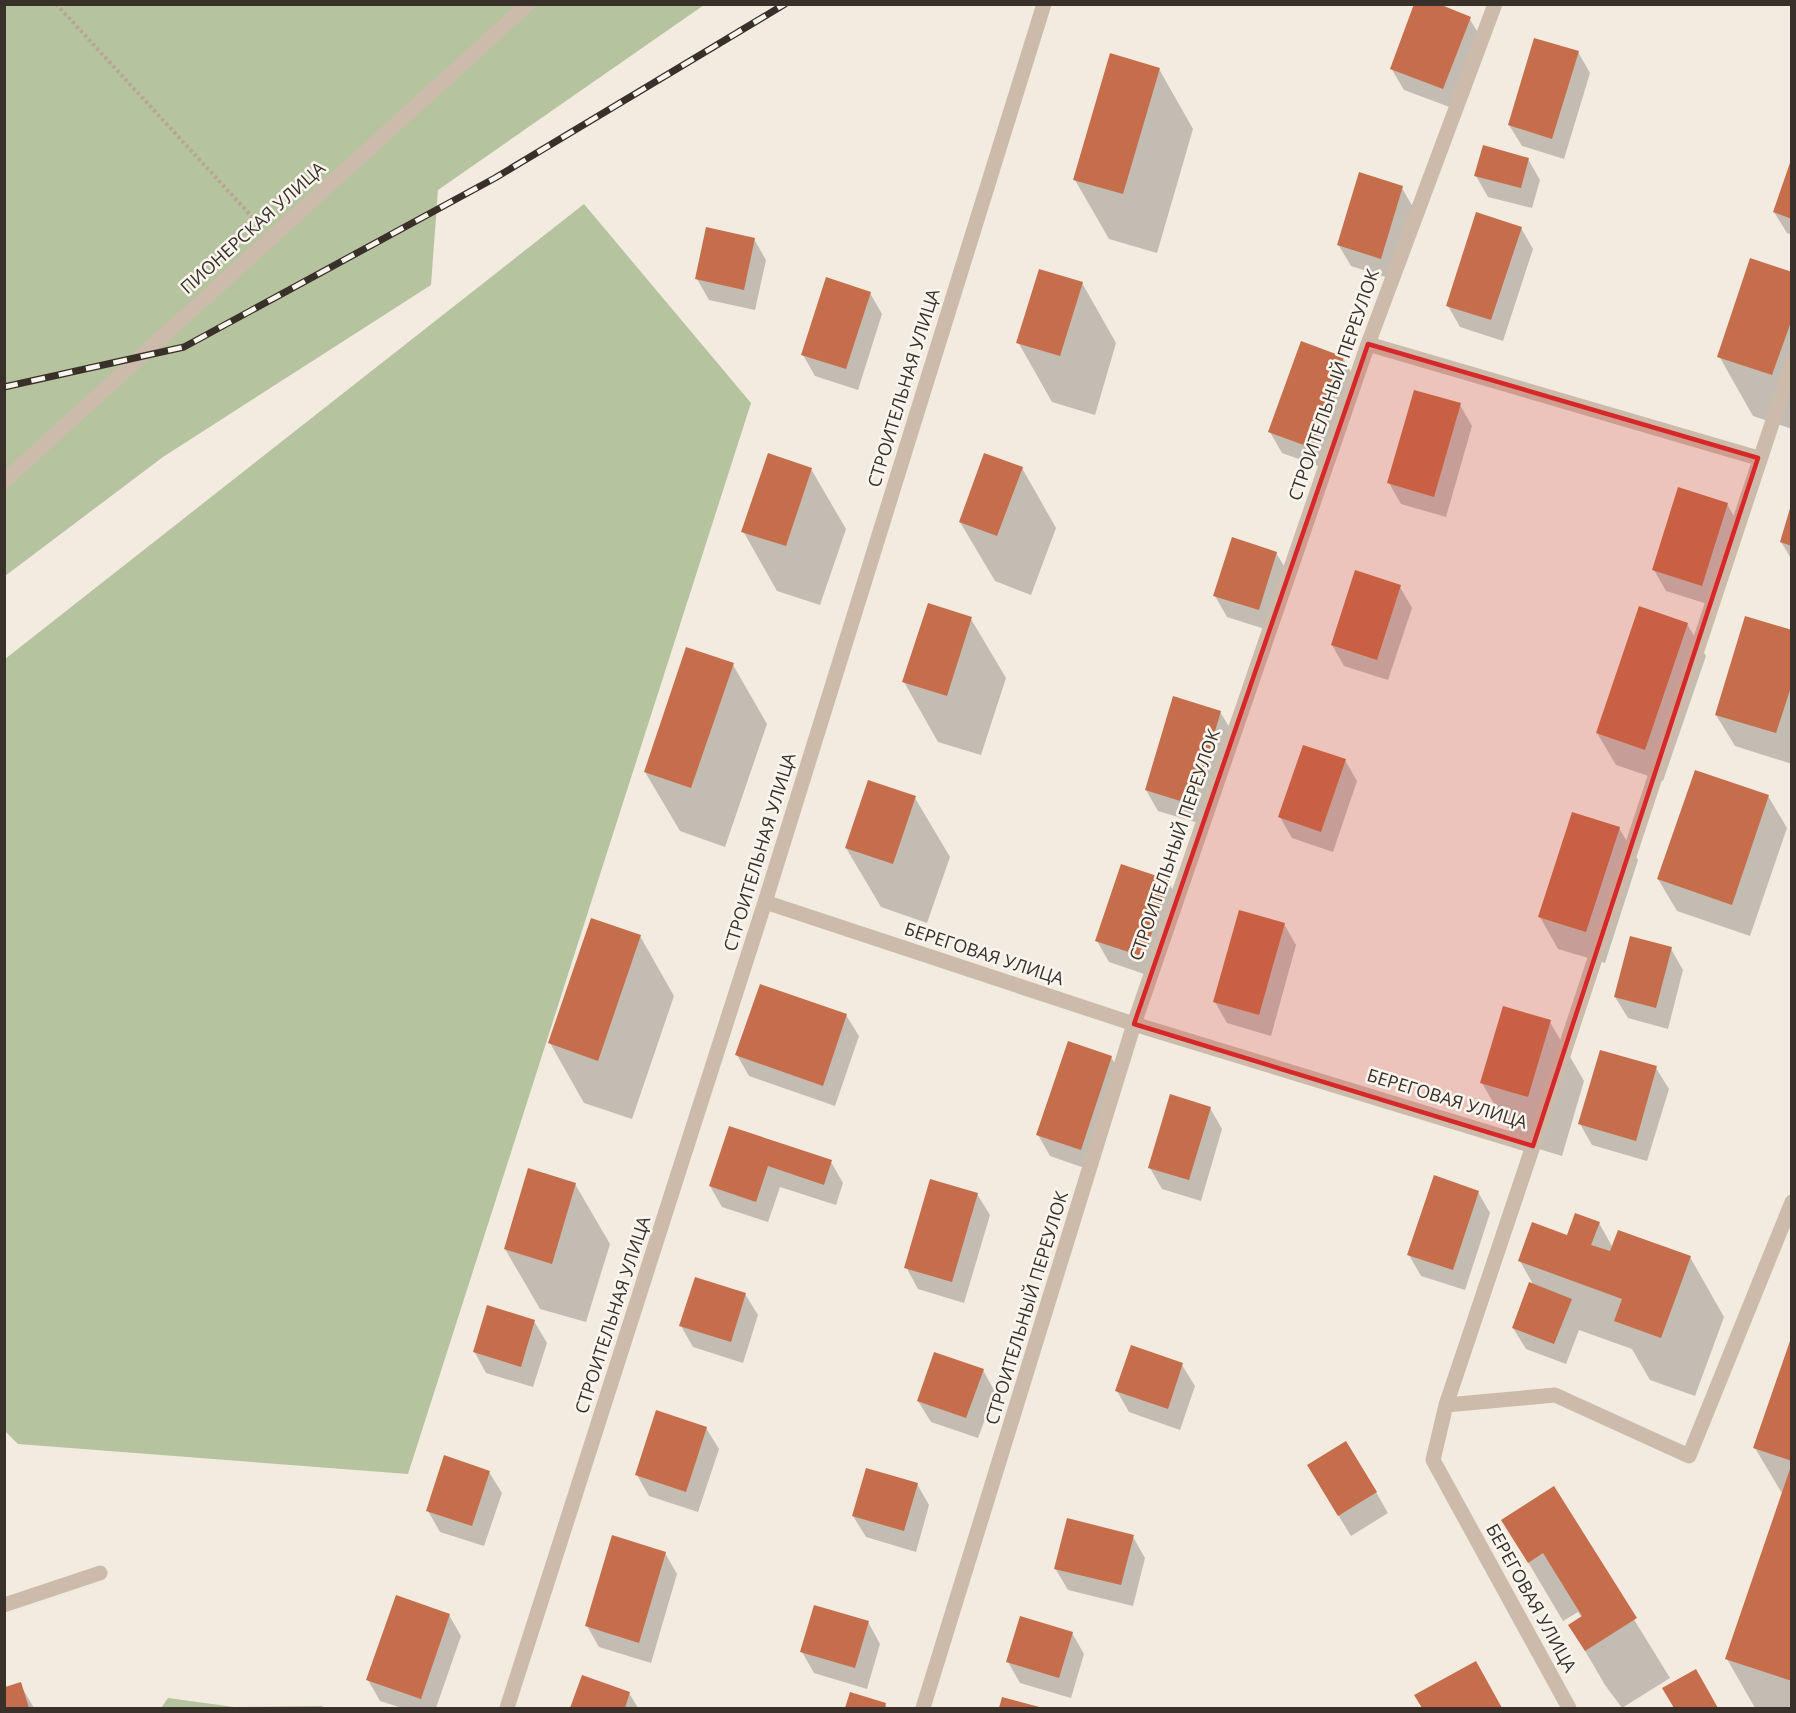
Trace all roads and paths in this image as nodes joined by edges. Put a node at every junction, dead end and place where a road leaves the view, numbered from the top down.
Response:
1 (56, 4) edge
2 (528, 4) edge
3 (1044, 4) edge
4 (1495, 4) edge
5 (272, 238) junction
6 (1368, 344) junction
7 (1791, 363) edge
8 (1758, 458) junction
9 (4, 481) edge
10 (765, 902) junction
11 (1134, 1024) junction
12 (1533, 1146) junction
13 (1791, 1202) edge
14 (1446, 1405) junction
15 (100, 1573) dead end
16 (4, 1605) edge
17 (507, 1708) edge
18 (923, 1708) edge
19 (1569, 1708) edge

1 - 5 path
2 - 5 street, ПИОНЕРСКАЯ УЛИЦА
3 - 10 street, СТРОИТЕЛЬНАЯ УЛИЦА
4 - 6 street, СТРОИТЕЛЬНЫЙ ПЕРЕУЛОК
5 - 9 street, ПИОНЕРСКАЯ УЛИЦА
6 - 8 street
6 - 11 street, СТРОИТЕЛЬНЫЙ ПЕРЕУЛОК
7 - 8 street
8 - 12 street
10 - 11 street, БЕРЕГОВАЯ УЛИЦА
10 - 17 street, СТРОИТЕЛЬНАЯ УЛИЦА
11 - 12 street, БЕРЕГОВАЯ УЛИЦА
11 - 18 street, СТРОИТЕЛЬНЫЙ ПЕРЕУЛОК
12 - 14 street, БЕРЕГОВАЯ УЛИЦА
13 - 14 street
14 - 19 street, БЕРЕГОВАЯ УЛИЦА
15 - 16 street

